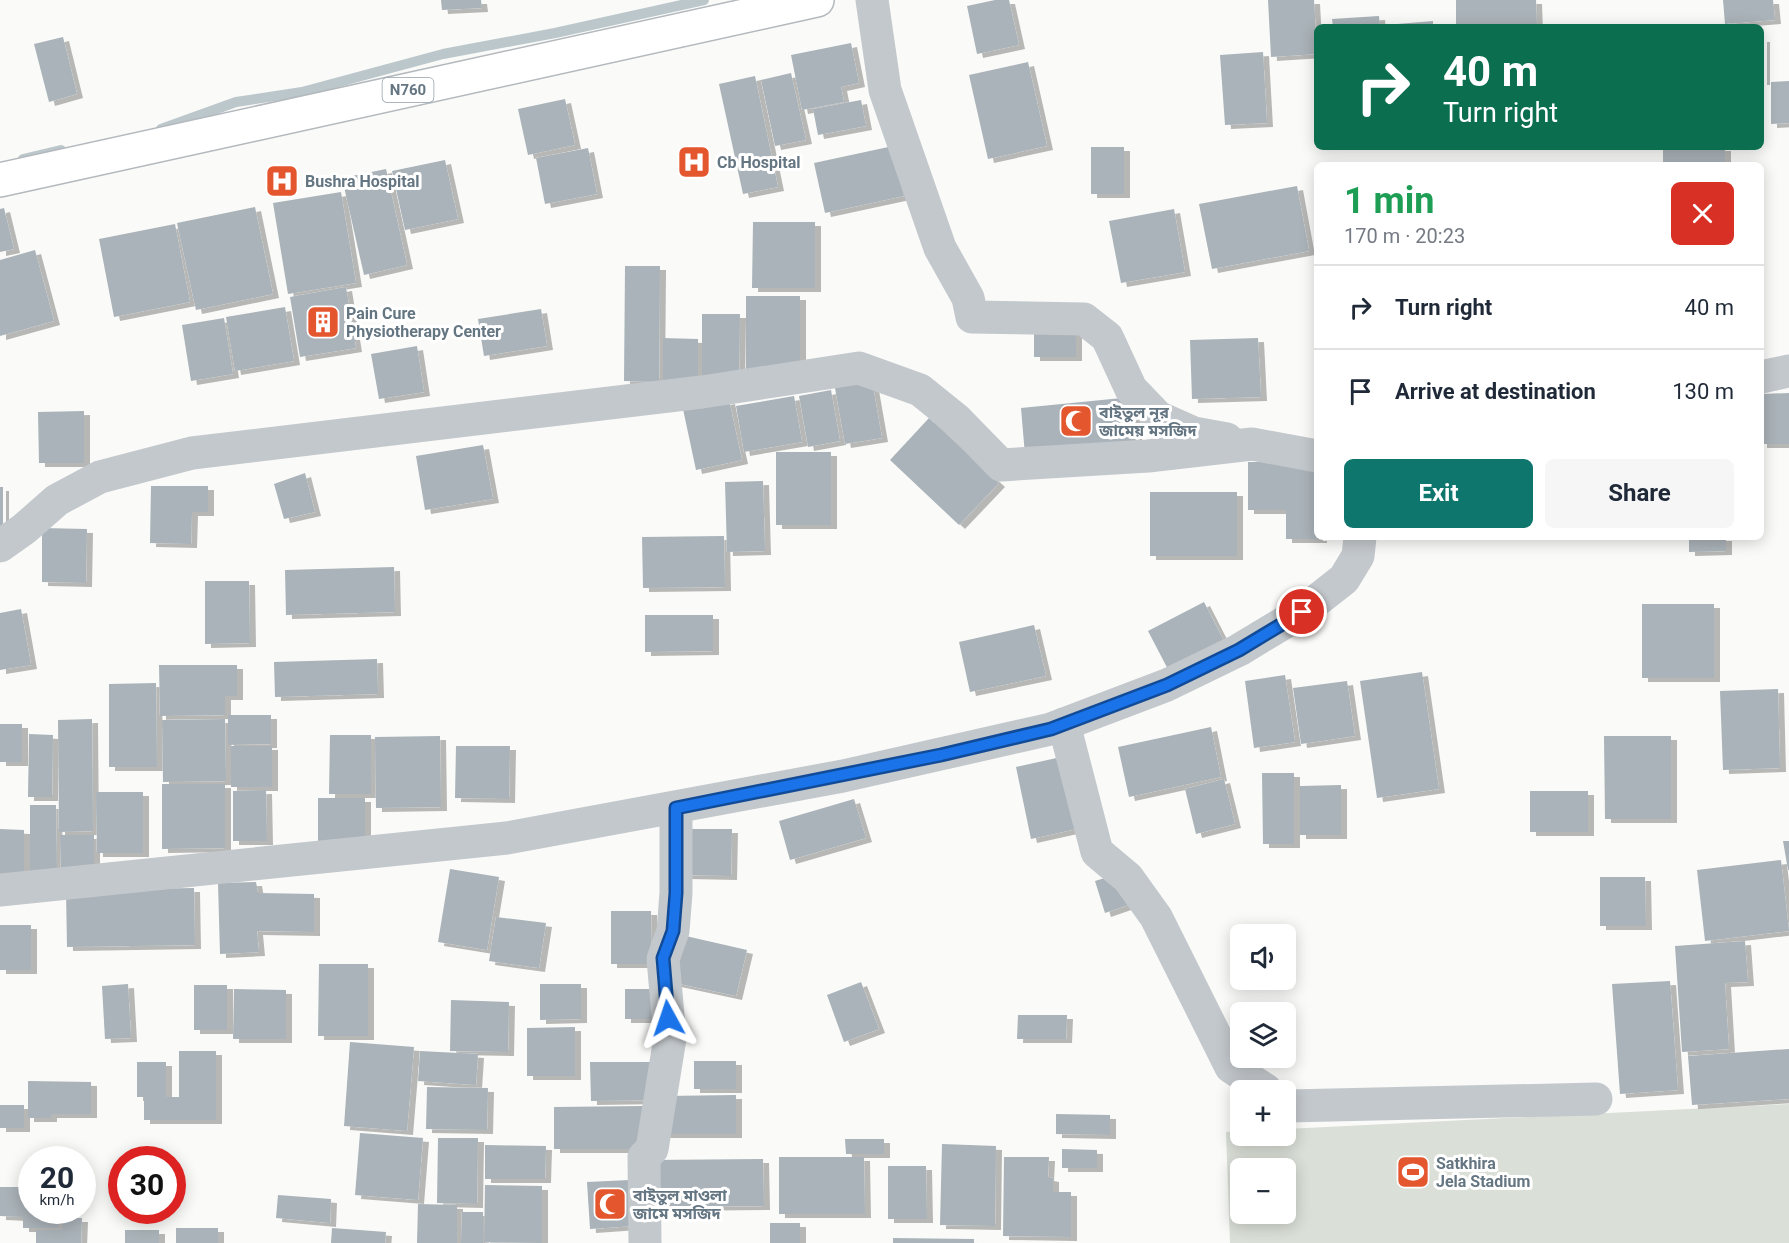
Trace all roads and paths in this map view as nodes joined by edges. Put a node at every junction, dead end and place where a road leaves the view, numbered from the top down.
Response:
1 (817, 0) edge
2 (872, 0) edge
3 (0, 180) edge
4 (1789, 371) edge
5 (1764, 376) edge
6 (1252, 444) junction
7 (1314, 455) edge
8 (1360, 540) edge
9 (0, 546) edge
10 (1064, 724) junction
11 (676, 808) junction
12 (0, 890) edge
13 (1251, 1080) edge
14 (1596, 1099) dead end
15 (1296, 1106) edge
16 (645, 1243) edge

1 - 3 highway, N760
2 - 6 street
4 - 5 street
6 - 7 street
6 - 9 street
8 - 10 street
10 - 11 street
10 - 13 street
11 - 12 street
11 - 16 street
14 - 15 street

